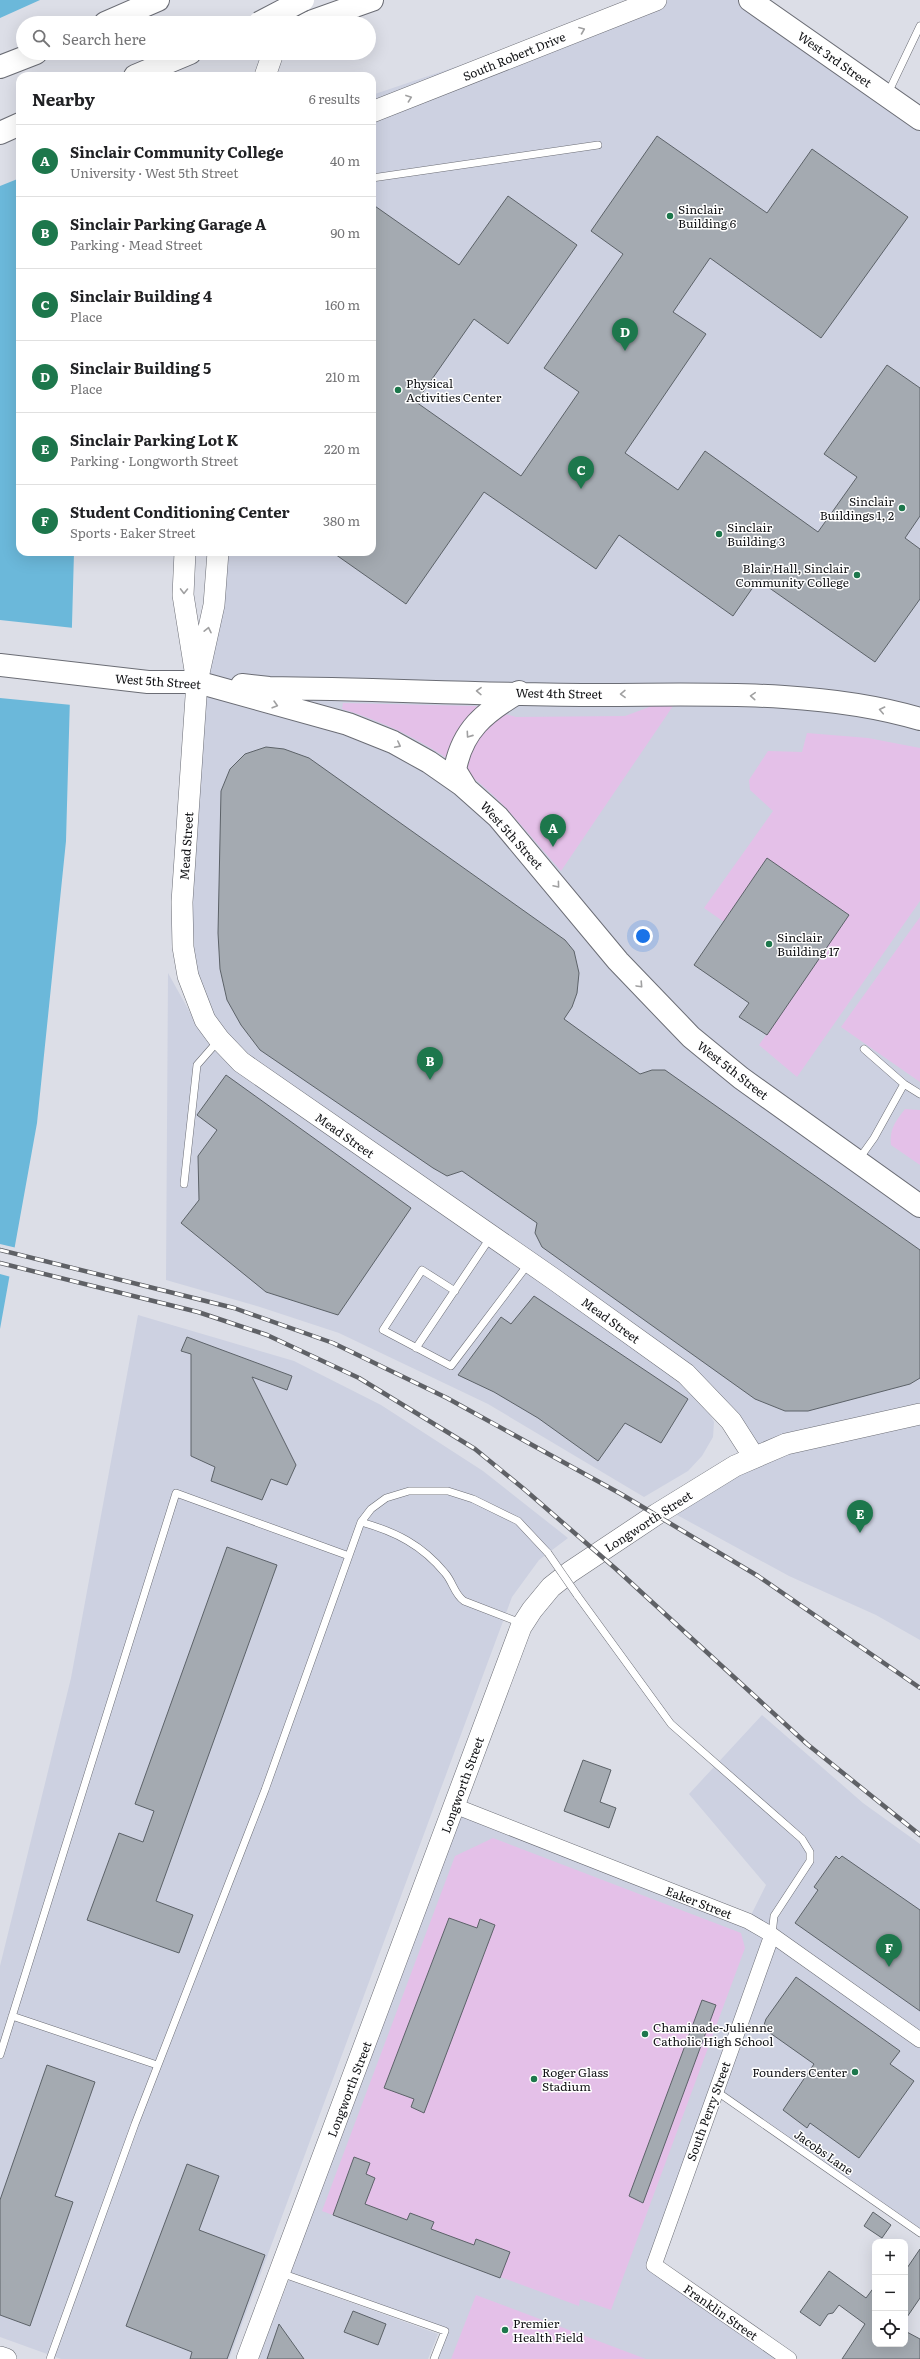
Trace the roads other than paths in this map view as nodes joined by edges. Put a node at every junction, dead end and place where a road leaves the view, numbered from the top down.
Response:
1 (148, 0) edge
2 (158, 0) edge
3 (294, 0) edge
4 (303, 0) edge
5 (372, 0) edge
6 (656, 0) edge
7 (750, 0) edge
8 (119, 16) edge
9 (122, 16) edge
10 (272, 16) edge
11 (287, 16) edge
12 (329, 16) edge
13 (920, 26) edge
14 (18, 60) edge
15 (173, 60) edge
16 (271, 60) edge
17 (0, 67) edge
18 (145, 72) edge
19 (266, 72) edge
20 (887, 95) junction
21 (376, 110) edge
22 (920, 119) edge
23 (16, 126) edge
24 (0, 133) edge
25 (598, 144) dead end
26 (376, 177) edge
27 (185, 556) edge
28 (218, 556) edge
29 (0, 665) edge
30 (197, 682) junction
31 (519, 692) junction
32 (920, 719) edge
33 (467, 789) junction
34 (219, 1040) junction
35 (864, 1049) dead end
36 (904, 1084) junction
37 (920, 1094) edge
38 (858, 1161) junction
39 (184, 1184) dead end
40 (920, 1206) edge
41 (492, 1236) junction
42 (529, 1262) junction
43 (455, 1291) junction
44 (416, 1348) junction
45 (911, 1417) edge
46 (754, 1457) junction
47 (361, 1522) junction
48 (349, 1556) junction
49 (523, 1624) junction
50 (455, 1806) junction
51 (772, 1935) junction
52 (12, 2016) junction
53 (920, 2040) edge
54 (0, 2055) edge
55 (157, 2065) junction
56 (716, 2091) junction
57 (920, 2232) edge
58 (654, 2265) joint
59 (280, 2272) junction
60 (0, 2357) edge
61 (6, 2359) edge
62 (50, 2359) edge
63 (247, 2359) edge
64 (434, 2359) edge
65 (789, 2359) edge

1 - 8 main road
2 - 9 main road
3 - 11 street
4 - 10 main road, bridge
5 - 12 main road
21 -> 6 street, South Robert Drive
7 - 20 main road, West 3rd Street
13 - 20 lane
14 - 17 main road
15 - 18 main road
16 - 19 street
20 - 22 main road, West 3rd Street
23 - 24 main road
25 - 26 lane
27 -> 30 street
30 -> 28 street
29 - 30 main road, West 5th Street
31 -> 30 main road, West 4th Street
30 -> 33 main road, West 5th Street
30 - 34 street, Mead Street
32 -> 31 main road, West 4th Street
31 -> 33 main road
33 -> 38 main road, West 5th Street
34 - 39 lane
34 - 41 street, Mead Street
35 - 36 lane
36 - 37 lane
36 - 38 lane
38 - 40 main road, West 5th Street
41 - 42 street, Mead Street
41 - 43 lane
42 - 44 lane
42 - 46 street, Mead Street
43 - 44 lane
43 - 44 lane
45 - 46 street, Longworth Street
46 - 49 street, Longworth Street
47 - 48 lane
47 - 49 lane
47 - 51 lane, bridge
48 - 52 lane
48 - 55 lane
49 - 50 street, Longworth Street
50 - 51 street, Eaker Street
50 - 59 street, Longworth Street
51 - 53 street, Eaker Street
51 - 56 street, South Perry Street
52 - 54 lane
52 - 55 lane
55 - 62 lane
56 - 57 lane, Jacobs Lane
56 - 58 street, South Perry Street
58 - 65 street, Franklin Street
59 - 63 street, Longworth Street
59 - 64 lane
60 - 61 street

